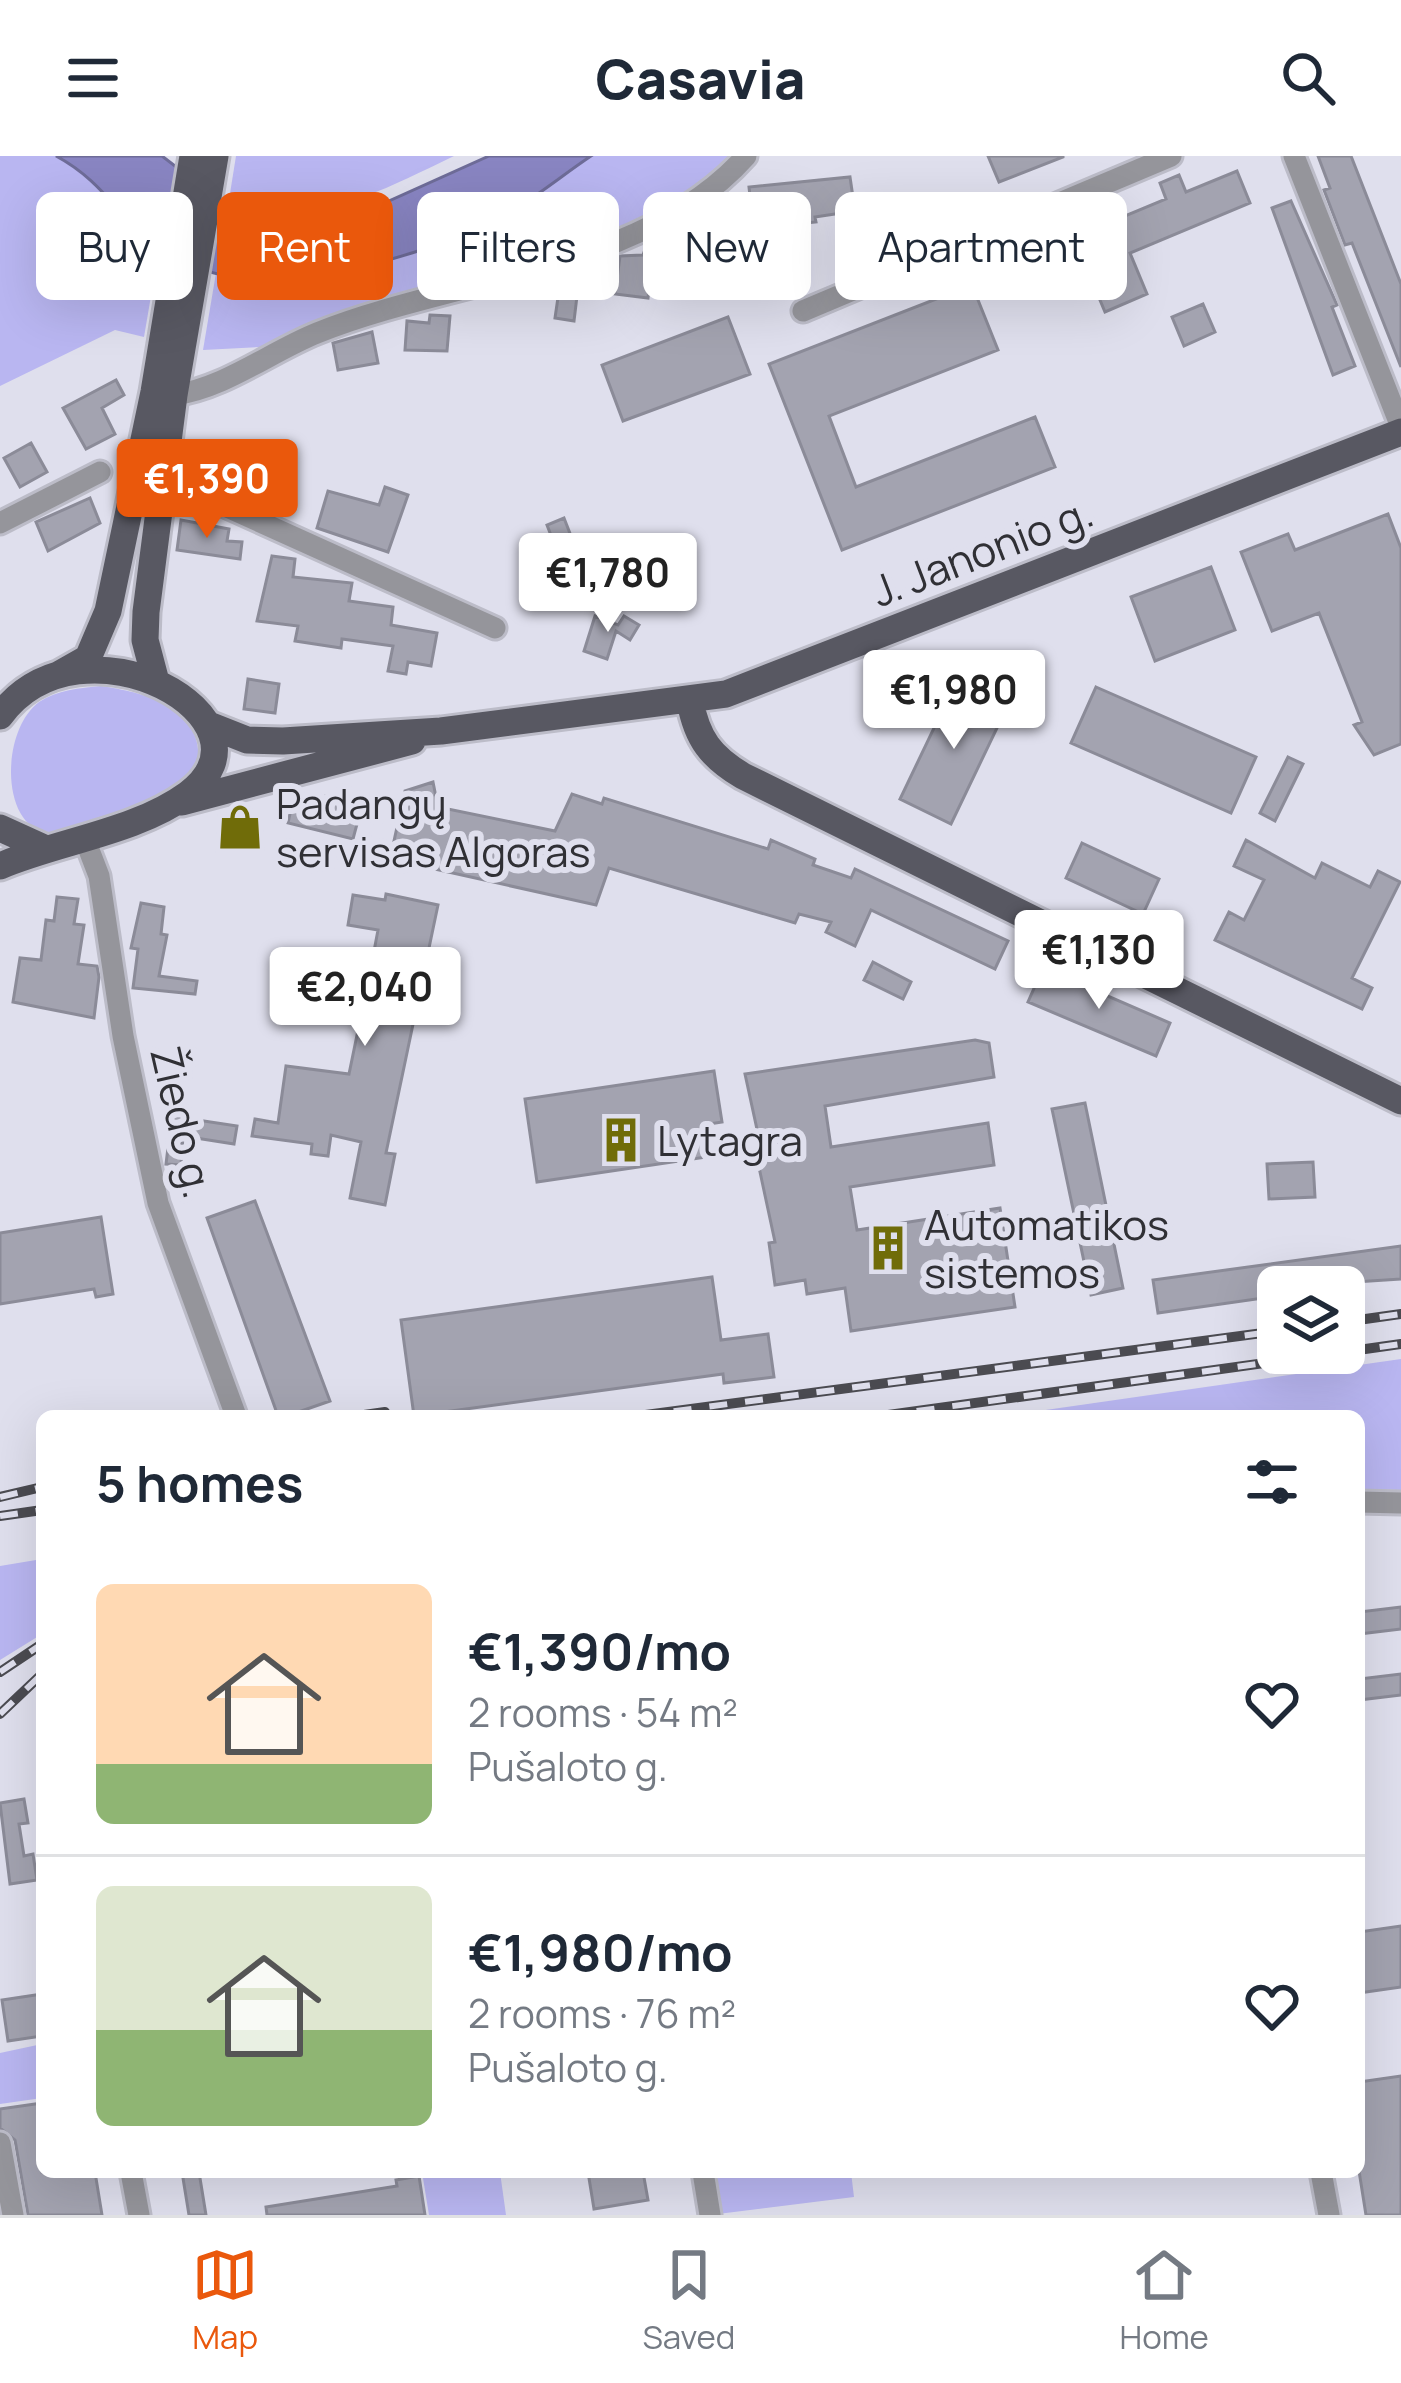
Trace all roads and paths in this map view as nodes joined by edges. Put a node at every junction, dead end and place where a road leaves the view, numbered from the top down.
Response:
1 (193, 156) edge
2 (215, 156) edge
3 (746, 156) edge
4 (1171, 156) edge
5 (1294, 156) edge
6 (803, 311) dead end
7 (164, 393) junction
8 (1401, 429) edge
9 (100, 472) dead end
10 (163, 478) junction
11 (0, 523) edge
12 (495, 628) dead end
13 (58, 675) junction
14 (155, 678) junction
15 (690, 701) junction
16 (5, 705) edge
17 (209, 725) junction
18 (441, 731) junction
19 (172, 805) junction
20 (0, 828) edge
21 (84, 836) junction
22 (44, 848) junction
23 (0, 866) edge
24 (1401, 1101) edge
25 (234, 1410) edge
26 (1365, 1502) edge
27 (1401, 1502) edge
28 (0, 2143) edge
29 (132, 2178) edge
30 (704, 2178) edge
31 (1323, 2178) edge
32 (13, 2215) edge
33 (139, 2215) edge
34 (710, 2215) edge
35 (1329, 2215) edge

1 - 7 main road
2 - 7 main road
3 - 7 street
4 - 6 street
5 - 8 street
7 - 10 main road
7 - 13 main road
8 - 15 main road, J. Janonio g.
9 - 11 street
10 - 12 street
10 - 14 main road
13 - 14 main road
13 - 16 main road
14 - 17 main road
15 - 18 main road, J. Janonio g.
15 - 24 main road
17 - 18 main road, J. Janonio g.
17 - 19 main road
18 - 19 main road, J. Janonio g.
19 - 21 main road, J. Janonio g.
20 - 22 main road
21 - 22 main road, J. Janonio g.
21 - 25 street, Žiedo g.
22 - 23 main road, J. Janonio g.
26 - 27 street
28 - 32 street
29 - 33 street
30 - 34 street
31 - 35 street

